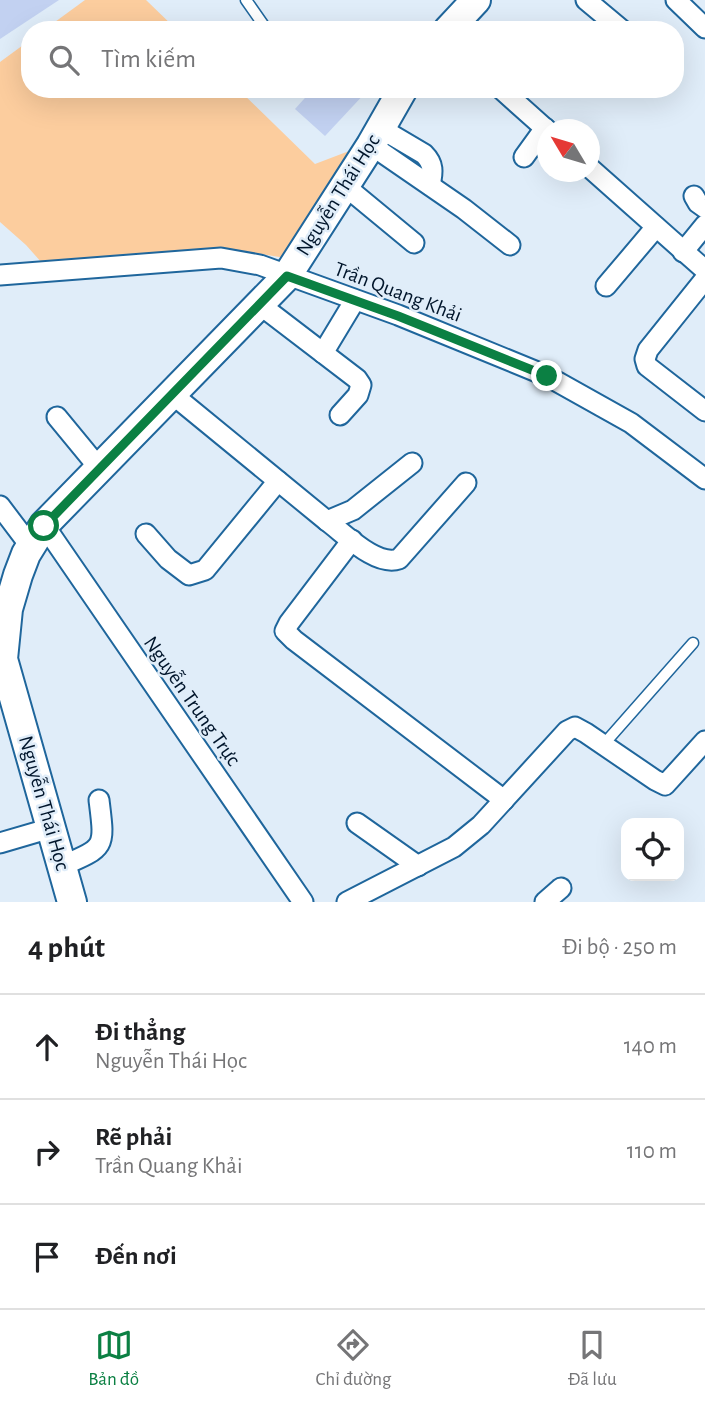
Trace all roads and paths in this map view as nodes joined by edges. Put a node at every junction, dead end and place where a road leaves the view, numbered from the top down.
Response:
1 (246, 0) edge
2 (476, 0) edge
3 (586, 0) edge
4 (676, 0) edge
5 (261, 21) edge
6 (456, 21) edge
7 (611, 21) edge
8 (705, 28) edge
9 (398, 98) edge
10 (511, 98) edge
11 (537, 122) edge
12 (375, 136) junction
13 (537, 141) edge
14 (524, 158) dead end
15 (600, 177) edge
16 (345, 186) junction
17 (705, 225) edge
18 (656, 227) junction
19 (414, 243) dead end
20 (510, 244) dead end
21 (684, 252) junction
22 (705, 270) edge
23 (0, 275) edge
24 (287, 276) junction
25 (705, 279) edge
26 (606, 286) dead end
27 (355, 300) junction
28 (260, 304) junction
29 (323, 353) junction
30 (172, 394) junction
31 (705, 411) edge
32 (340, 415) dead end
33 (57, 418) dead end
34 (412, 463) dead end
35 (99, 468) junction
36 (705, 480) edge
37 (278, 481) junction
38 (466, 483) dead end
39 (0, 506) edge
40 (327, 521) junction
41 (146, 534) dead end
42 (37, 536) junction
43 (352, 540) junction
44 (4, 611) edge
45 (693, 643) dead end
46 (705, 741) edge
47 (604, 744) junction
48 (99, 800) dead end
49 (504, 800) junction
50 (357, 823) dead end
51 (51, 828) junction
52 (0, 843) edge
53 (62, 866) junction
54 (418, 866) junction
55 (561, 888) dead end
56 (72, 902) edge
57 (303, 902) edge
58 (347, 902) edge
59 (545, 902) edge

1 - 5 lane
2 - 6 street
3 - 7 street
4 - 8 street
9 - 12 street, Nguyễn Thái Học
10 - 11 street
12 - 16 street, Nguyễn Thái Học
12 - 20 street
13 - 14 street
15 - 18 street
16 - 19 street
16 - 24 street, Nguyễn Thái Học
17 - 21 street
18 - 21 street
18 - 26 street
21 - 22 street
23 - 24 street, Trần Quang Khải
24 - 27 street, Trần Quang Khải
24 - 28 street, Nguyễn Thái Học
25 - 31 street
27 - 29 street
27 - 36 street, Trần Quang Khải
28 - 29 street
28 - 30 street, Nguyễn Thái Học
29 - 32 street
30 - 35 street, Nguyễn Thái Học
30 - 37 street
33 - 35 street
34 - 40 street
35 - 42 street, Nguyễn Thái Học
37 - 40 street
37 - 41 street
38 - 43 street
39 - 42 street, Nguyễn Trung Trực
40 - 43 street
42 - 44 street, Nguyễn Thái Học
42 - 57 street, Nguyễn Trung Trực
43 - 49 street
44 - 51 street, Nguyễn Thái Học
45 - 47 lane
46 - 47 street
47 - 49 street
48 - 53 street
49 - 54 street
50 - 54 street
51 - 52 street
51 - 53 street, Nguyễn Thái Học
53 - 56 street, Nguyễn Thái Học
54 - 58 street
55 - 59 street

